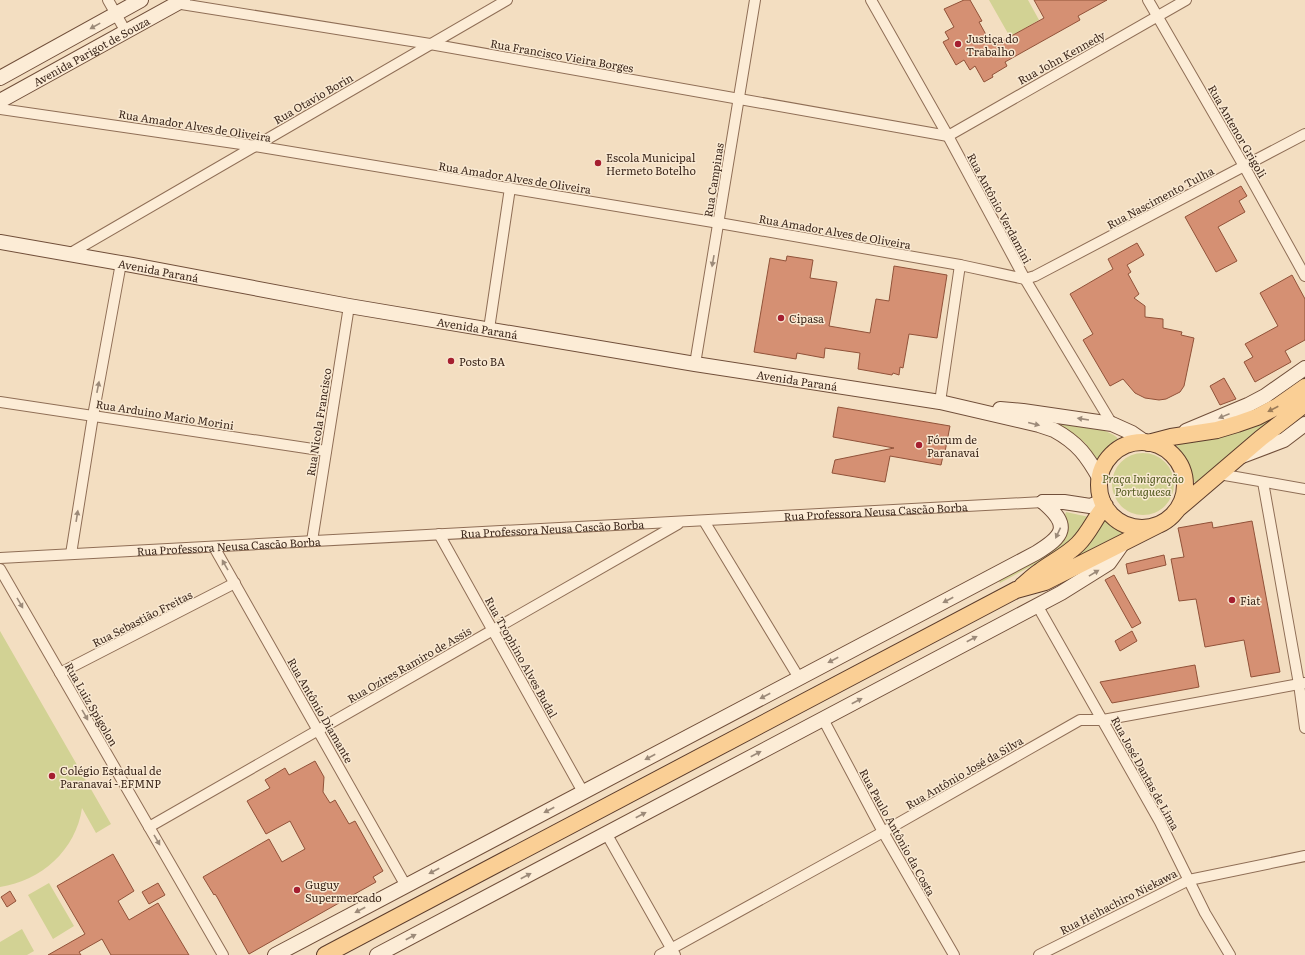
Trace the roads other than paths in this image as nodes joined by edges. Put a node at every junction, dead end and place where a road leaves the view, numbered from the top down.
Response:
1 (108, 0) edge
2 (141, 0) edge
3 (507, 0) edge
4 (755, 0) edge
5 (871, 0) edge
6 (1148, 0) edge
7 (1186, 0) edge
8 (177, 1) edge
9 (116, 14) junction
10 (1158, 17) junction
11 (126, 32) junction
12 (430, 44) junction
13 (0, 78) edge
14 (738, 98) junction
15 (0, 101) edge
16 (0, 109) edge
17 (1305, 134) edge
18 (948, 136) junction
19 (255, 146) junction
20 (1244, 166) junction
21 (510, 188) junction
22 (719, 222) junction
23 (0, 242) edge
24 (68, 254) junction
25 (121, 263) junction
26 (960, 265) junction
27 (1305, 276) edge
28 (1025, 279) junction
29 (349, 306) junction
30 (488, 329) junction
31 (695, 364) junction
32 (1305, 368) edge
33 (1305, 387) edge
34 (0, 402) edge
35 (940, 402) junction
36 (1305, 404) edge
37 (955, 405) junction
38 (93, 416) junction
39 (1112, 424) junction
40 (1305, 424) edge
41 (1171, 437) junction
42 (1147, 442) junction
43 (326, 451) junction
44 (1236, 459) junction
45 (1219, 474) junction
46 (1100, 479) junction
47 (1263, 482) junction
48 (1305, 489) edge
49 (1043, 502) junction
50 (1104, 504) junction
51 (1177, 509) junction
52 (704, 521) junction
53 (682, 522) junction
54 (1160, 524) junction
55 (439, 534) junction
56 (312, 542) junction
57 (1123, 543) junction
58 (214, 547) junction
59 (71, 554) junction
60 (0, 558) edge
61 (0, 569) edge
62 (235, 584) junction
63 (1016, 590) junction
64 (1037, 605) junction
65 (493, 630) junction
66 (60, 673) junction
67 (799, 678) junction
68 (1302, 684) edge
69 (823, 719) junction
70 (1103, 720) junction
71 (1305, 728) edge
72 (318, 730) junction
73 (583, 792) junction
74 (149, 827) junction
75 (883, 832) junction
76 (606, 833) junction
77 (1305, 856) edge
78 (1189, 880) junction
79 (406, 886) junction
80 (673, 952) edge
81 (223, 955) edge
82 (275, 955) edge
83 (325, 955) edge
84 (377, 955) edge
85 (660, 955) edge
86 (954, 955) edge
87 (1039, 955) edge
88 (1230, 955) edge

1 - 9 street
2 - 9 street, Avenida Parigot de Souza
3 - 12 street, Rua Otavio Borin
4 - 14 street, Rua Campinas
5 - 18 street, Rua Antônio Verdamini
6 - 10 street, Rua Antenor Grigoli
7 - 10 street, Rua John Kennedy
8 - 11 street, Avenida Parigot de Souza
8 - 12 street, Rua Francisco Vieira Borges
9 - 11 street
9 -> 13 street, Avenida Parigot de Souza
10 - 18 street, Rua John Kennedy
10 - 20 street, Rua Antenor Grigoli
11 - 15 street, Avenida Parigot de Souza
12 - 14 street, Rua Francisco Vieira Borges
12 - 19 street, Rua Otavio Borin
14 - 18 street, Rua Francisco Vieira Borges
14 - 22 street, Rua Campinas
16 - 19 street, Rua Amador Alves de Oliveira
17 - 20 street, Rua Nascimento Tulha
18 - 28 street, Rua Antônio Verdamini
19 - 21 street, Rua Amador Alves de Oliveira
19 - 24 street, Rua Otavio Borin
20 - 27 street, Rua Antenor Grigoli
20 - 28 street, Rua Nascimento Tulha
21 - 22 street, Rua Amador Alves de Oliveira
21 - 30 street
22 - 26 street, Rua Amador Alves de Oliveira
22 -> 31 street, Rua Campinas
23 - 24 street, Avenida Paraná
24 - 25 street, Avenida Paraná
25 - 29 street, Avenida Paraná
38 -> 25 street
26 - 28 street, Rua Amador Alves de Oliveira
26 - 35 street
28 - 39 street, Rua Antônio Verdamini
29 - 30 street, Avenida Paraná
29 - 43 street, Rua Nicola Francisco
30 - 31 street, Avenida Paraná
31 - 35 street, Avenida Paraná
32 -> 41 street
33 -> 41 main road
34 - 38 street, Rua Arduino Mario Morini
35 - 37 street, Avenida Paraná
36 - 44 main road
39 -> 37 street, Avenida Paraná
37 -> 46 street, Avenida Paraná
38 - 43 street, Rua Arduino Mario Morini
59 -> 38 street
39 - 42 street, Avenida Paraná
40 - 44 street
41 - 42 main road
42 - 46 main road
42 - 51 main road
43 - 56 street, Rua Nicola Francisco
44 - 45 main road
45 - 47 street
45 - 51 main road
46 - 50 main road
47 - 48 street
47 - 68 street
49 - 50 street, Rua Professora Neusa Cascão Borba
49 - 52 street, Rua Professora Neusa Cascão Borba
49 -> 67 street
50 - 54 main road
50 - 63 main road
51 - 54 main road
52 - 53 street, Rua Professora Neusa Cascão Borba
52 - 67 street
53 - 55 street, Rua Professora Neusa Cascão Borba
53 - 65 street, Rua Ozires Ramiro de Assis
54 - 57 main road
55 - 56 street, Rua Professora Neusa Cascão Borba
55 - 65 street, Rua Trophino Alves Budal
56 - 58 street, Rua Professora Neusa Cascão Borba
57 - 63 main road
64 -> 57 street
58 - 59 street, Rua Professora Neusa Cascão Borba
62 -> 58 street, Rua Antônio Diamante
59 - 60 street, Rua Professora Neusa Cascão Borba
61 -> 66 street, Rua Luiz Spigolon
62 - 66 street, Rua Sebastião Freitas
62 - 72 street, Rua Antônio Diamante
63 - 83 main road
69 -> 64 street
64 - 70 street, Rua José Dantas de Lima
65 - 72 street, Rua Ozires Ramiro de Assis
65 - 73 street, Rua Trophino Alves Budal
66 -> 74 street, Rua Luiz Spigolon
67 -> 73 street
68 - 70 street, Rua Antônio José da Silva
68 - 71 street
69 - 75 street, Rua Paulo Antônio da Costa
76 -> 69 street
70 - 75 street, Rua Antônio José da Silva
70 - 78 street, Rua José Dantas de Lima
72 - 74 street, Rua Ozires Ramiro de Assis
72 - 79 street, Rua Antônio Diamante
73 -> 79 street
74 -> 81 street, Rua Luiz Spigolon
75 - 80 street, Rua Antônio José da Silva
75 - 86 street, Rua Paulo Antônio da Costa
76 - 80 street
84 -> 76 street
77 - 78 street, Rua Heihachiro Niekawa
78 - 87 street, Rua Heihachiro Niekawa
78 - 88 street, Rua José Dantas de Lima
79 -> 82 street
80 - 85 street, Rua Antônio José da Silva

